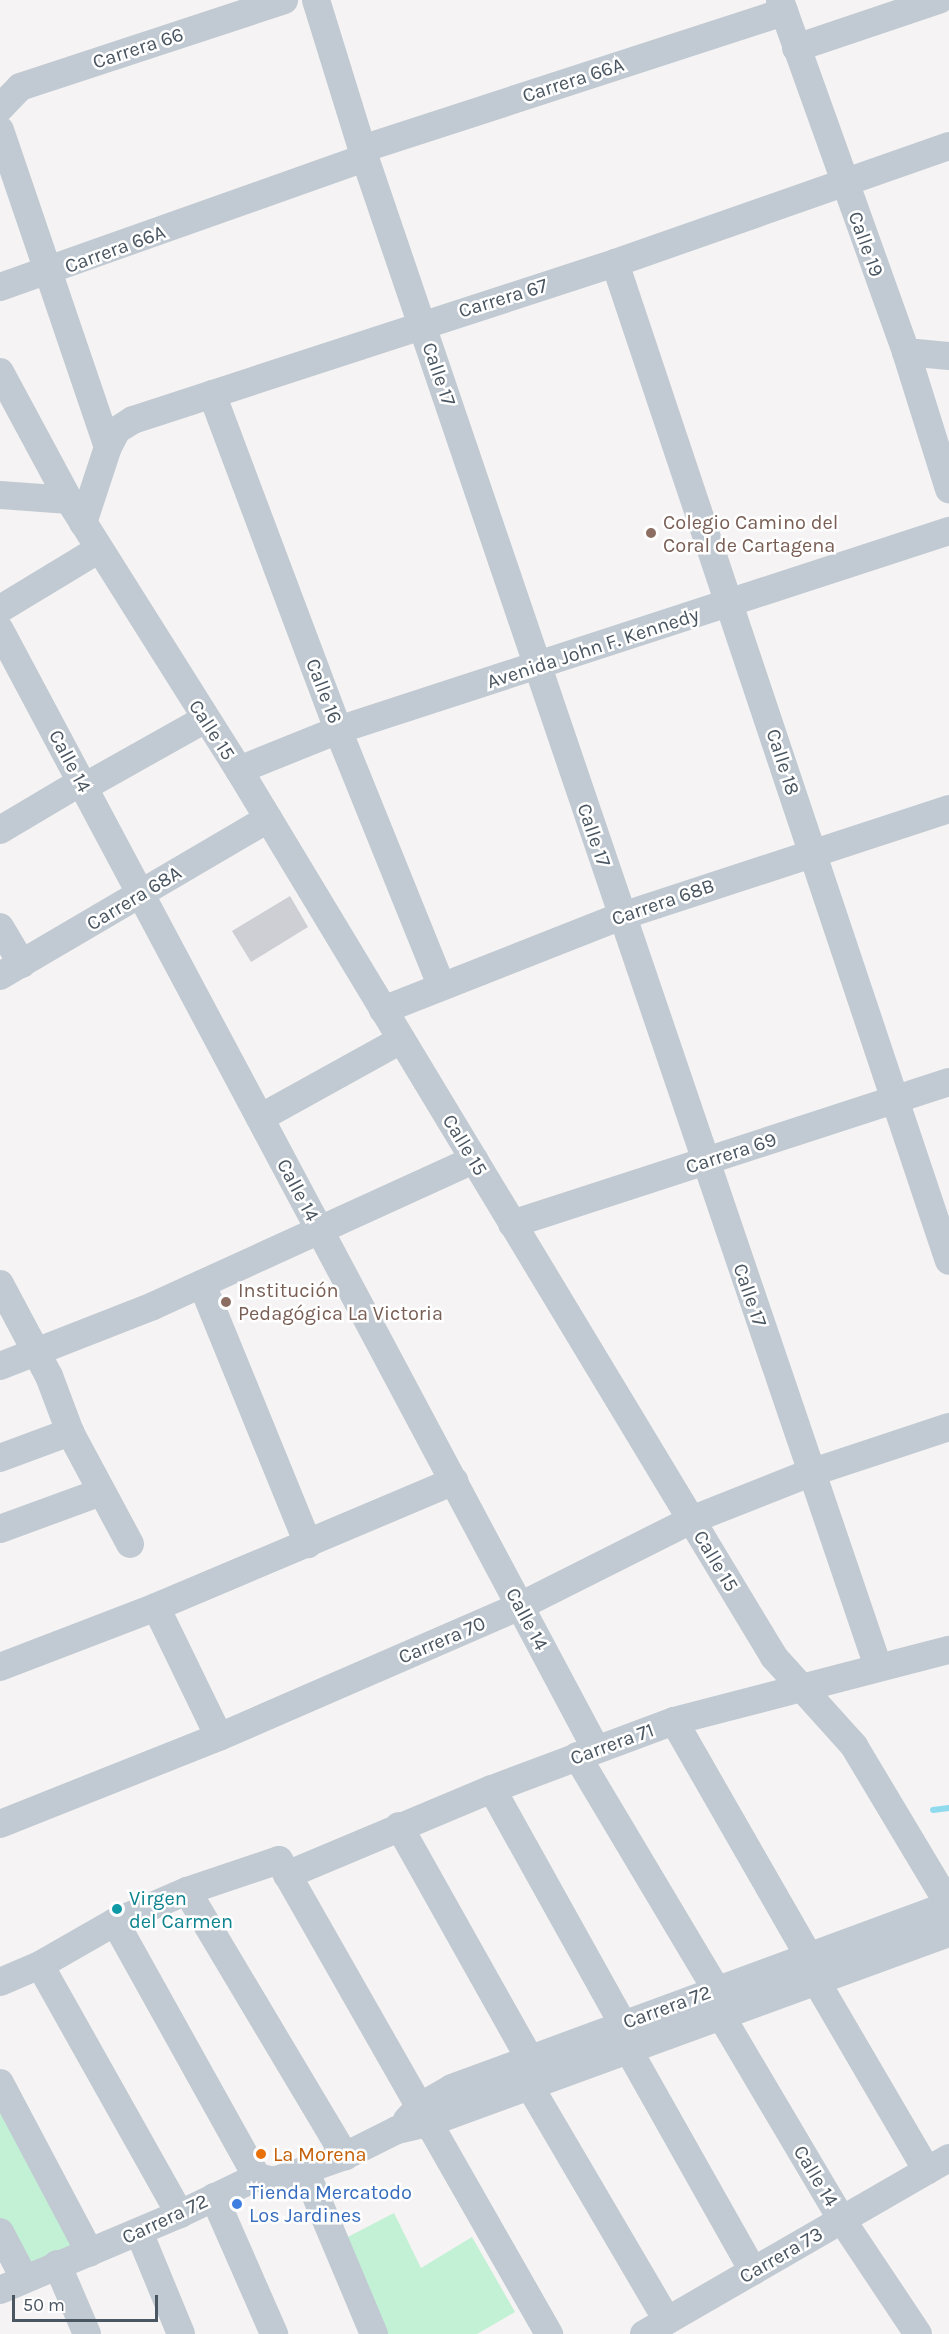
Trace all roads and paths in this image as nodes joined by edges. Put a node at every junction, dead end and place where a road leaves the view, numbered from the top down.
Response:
1 (284, 0) edge
2 (316, 0) edge
3 (939, 0) edge
4 (782, 6) edge
5 (796, 48) junction
6 (0, 108) edge
7 (0, 130) edge
8 (949, 146) edge
9 (364, 154) junction
10 (843, 183) junction
11 (615, 263) junction
12 (47, 273) junction
13 (0, 287) edge
14 (422, 323) junction
15 (906, 352) junction
16 (949, 356) edge
17 (0, 372) edge
18 (212, 394) junction
19 (108, 447) junction
20 (949, 489) edge
21 (0, 495) edge
22 (76, 511) junction
23 (949, 531) edge
24 (99, 549) junction
25 (731, 602) junction
26 (0, 609) edge
27 (0, 630) edge
28 (538, 666) junction
29 (205, 719) junction
30 (338, 730) junction
31 (239, 770) junction
32 (82, 785) junction
33 (949, 809) edge
34 (268, 819) junction
35 (0, 830) edge
36 (812, 851) junction
37 (140, 894) junction
38 (622, 916) junction
39 (0, 927) edge
40 (11, 970) edge
41 (441, 985) junction
42 (383, 1010) junction
43 (401, 1040) junction
44 (949, 1082) edge
45 (894, 1098) junction
46 (260, 1118) junction
47 (474, 1160) junction
48 (704, 1162) junction
49 (512, 1224) junction
50 (319, 1229) junction
51 (949, 1261) edge
52 (0, 1284) edge
53 (202, 1284) junction
54 (38, 1354) junction
55 (0, 1366) edge
56 (949, 1427) edge
57 (70, 1432) junction
58 (0, 1458) edge
59 (810, 1473) junction
60 (454, 1481) junction
61 (101, 1492) junction
62 (691, 1520) junction
63 (0, 1529) edge
64 (130, 1544) dead end
65 (308, 1544) junction
66 (520, 1606) junction
67 (156, 1607) junction
68 (949, 1650) edge
69 (0, 1667) edge
70 (878, 1667) junction
71 (801, 1686) junction
72 (674, 1721) junction
73 (219, 1737) junction
74 (587, 1753) junction
75 (492, 1789) junction
76 (0, 1824) edge
77 (399, 1826) junction
78 (283, 1868) junction
79 (187, 1891) junction
80 (949, 1905) edge
81 (115, 1922) junction
82 (949, 1933) edge
83 (40, 1965) junction
84 (812, 1967) junction
85 (0, 1982) edge
86 (718, 2002) junction
87 (625, 2036) junction
88 (529, 2071) junction
89 (0, 2083) edge
90 (424, 2115) junction
91 (345, 2156) junction
92 (938, 2165) edge
93 (305, 2170) junction
94 (257, 2177) junction
95 (214, 2197) junction
96 (180, 2214) junction
97 (842, 2220) junction
98 (0, 2232) edge
99 (139, 2232) junction
100 (90, 2253) junction
101 (57, 2264) junction
102 (753, 2271) junction
103 (12, 2284) edge
104 (656, 2327) edge
105 (87, 2334) edge
106 (181, 2334) edge
107 (274, 2334) edge
108 (374, 2334) edge
109 (549, 2334) edge
110 (918, 2334) edge

1 - 6 street, Carrera 66
2 - 9 street, Calle 17
3 - 5 street
4 - 5 street, Calle 19
4 - 9 street, Carrera 66A
5 - 10 street, Calle 19
7 - 12 street
8 - 10 street, Carrera 67
9 - 12 street, Carrera 66A
9 - 14 street, Calle 17
10 - 11 street, Carrera 67
10 - 15 street, Calle 19
11 - 14 street, Carrera 67
11 - 25 street, Calle 18
12 - 13 street, Carrera 66A
12 - 19 street
14 - 18 street, Carrera 67
14 - 28 street, Calle 17
15 - 16 street
15 - 20 street, Calle 19
17 - 22 street, Calle 15
18 - 19 street, Carrera 67
18 - 30 street, Calle 16
19 - 22 street, Carrera 67
21 - 22 street
22 - 24 street, Calle 15
23 - 25 street, Avenida John F. Kennedy
24 - 26 street
24 - 29 street, Calle 15
25 - 28 street, Avenida John F. Kennedy
25 - 36 street, Calle 18
27 - 32 street, Calle 14
28 - 30 street, Avenida John F. Kennedy
28 - 38 street, Calle 17
29 - 31 street, Calle 15
29 - 32 street
30 - 31 street, Avenida John F. Kennedy
30 - 41 street, Calle 16
31 - 34 street, Calle 15
32 - 35 street
32 - 37 street, Calle 14
33 - 36 street, Carrera 68B
34 - 37 street, Carrera 68A
34 - 42 street, Calle 15
36 - 38 street, Carrera 68B
36 - 45 street, Calle 18
37 - 40 street, Carrera 68A
37 - 46 street, Calle 14
38 - 41 street, Carrera 68B
38 - 48 street, Calle 17
39 - 40 street
41 - 42 street, Carrera 68B
42 - 43 street, Calle 15
43 - 46 street
43 - 47 street, Calle 15
44 - 45 street, Carrera 69
45 - 48 street, Carrera 69
45 - 51 street, Calle 18
46 - 50 street, Calle 14
47 - 49 street, Calle 15
47 - 50 street
48 - 49 street, Carrera 69
48 - 59 street, Calle 17
49 - 62 street, Calle 15
50 - 53 street
50 - 60 street, Calle 14
52 - 54 street
53 - 54 street
53 - 65 street
54 - 55 street
54 - 57 street
56 - 59 street, Carrera 70
57 - 58 street
57 - 61 street
59 - 62 street, Carrera 70
59 - 70 street, Calle 17
60 - 65 street
60 - 66 street, Calle 14
61 - 63 street
61 - 64 street
62 - 66 street, Carrera 70
62 - 71 street, Calle 15
65 - 67 street
66 - 73 street, Carrera 70
66 - 74 street, Calle 14
67 - 69 street
67 - 73 street
68 - 70 street, Carrera 71
70 - 71 street, Carrera 71
71 - 72 street, Carrera 71
71 - 80 street, Calle 15
72 - 74 street, Carrera 71
72 - 84 street
73 - 76 street, Carrera 70
74 - 75 street, Carrera 71
74 - 86 street, Calle 14
75 - 77 street, Carrera 71
75 - 87 street
77 - 78 street, Carrera 71
77 - 88 street
78 - 79 street, Carrera 71
78 - 90 street
79 - 81 street, Carrera 71
79 - 91 street
80 - 84 street, Carrera 72
81 - 83 street, Carrera 71
81 - 94 street
82 - 84 street, Carrera 72
83 - 85 street, Carrera 71
83 - 96 street
84 - 86 street, Carrera 72
84 - 92 street
86 - 87 street, Carrera 72
86 - 97 street, Calle 14
87 - 88 street, Carrera 72
87 - 102 street
88 - 90 street, Carrera 72
88 - 104 street
89 - 100 street
90 - 91 street, Carrera 72
90 - 109 street
91 - 93 street, Carrera 72
92 - 97 street, Carrera 73
93 - 94 street, Carrera 72
93 - 108 street
94 - 95 street, Carrera 72
95 - 96 street, Carrera 72
95 - 107 street
96 - 99 street, Carrera 72
97 - 102 street, Carrera 73
97 - 110 street, Calle 14
98 - 103 street
99 - 100 street, Carrera 72
99 - 106 street
100 - 101 street, Carrera 72
101 - 103 street, Carrera 72
101 - 105 street
102 - 104 street, Carrera 73

